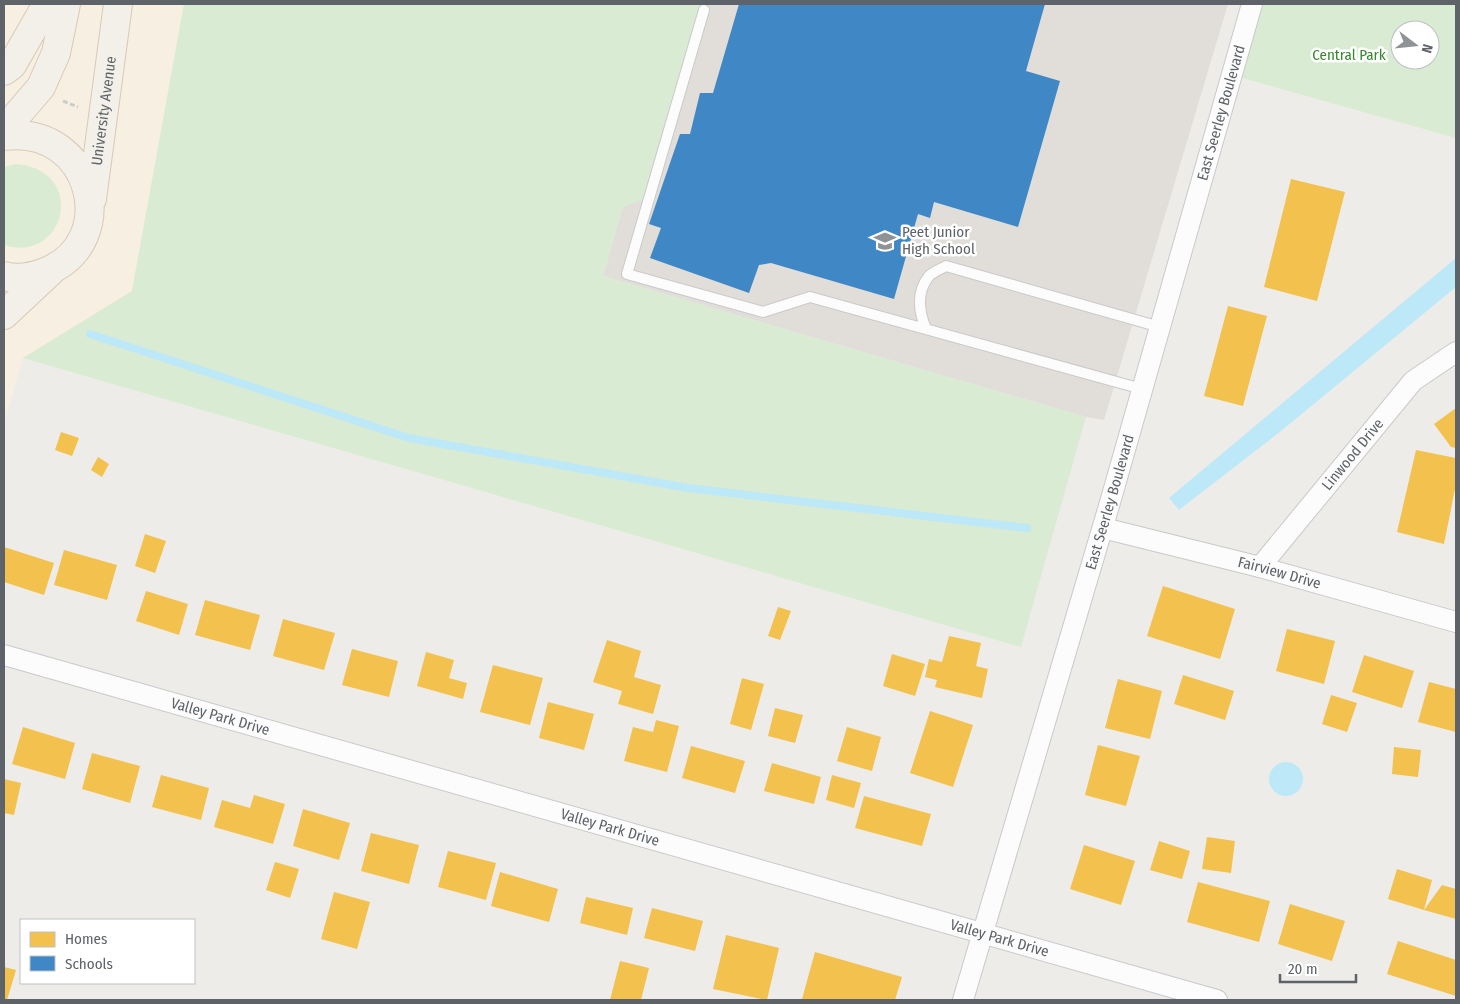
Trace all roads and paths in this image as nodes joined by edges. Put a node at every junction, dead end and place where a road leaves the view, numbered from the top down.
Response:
1 (47, 4) edge
2 (66, 4) edge
3 (118, 4) edge
4 (1252, 4) edge
5 (704, 10) dead end
6 (4, 71) edge
7 (58, 98) dead end
8 (81, 107) dead end
9 (4, 130) edge
10 (4, 136) edge
11 (89, 218) junction
12 (52, 270) junction
13 (4, 276) edge
14 (4, 315) edge
15 (1160, 327) junction
16 (926, 329) junction
17 (1456, 352) edge
18 (1142, 389) junction
19 (1103, 528) junction
20 (1260, 567) junction
21 (1456, 622) edge
22 (4, 655) edge
23 (981, 933) junction
24 (962, 1000) edge
25 (1217, 1000) edge

1 - 6 main road
2 - 9 main road
3 - 11 main road, University Avenue
4 - 15 street, East Seerley Boulevard
5 - 16 lane
7 - 8 path
10 - 11 main road
11 - 12 main road
12 - 13 main road
12 - 14 main road
15 - 16 lane
15 - 18 street, East Seerley Boulevard
16 - 18 lane
17 - 20 street, Linwood Drive
18 - 19 street, East Seerley Boulevard
19 - 20 street, Fairview Drive
19 - 23 street, East Seerley Boulevard
20 - 21 street, Fairview Drive
22 - 23 street, Valley Park Drive
23 - 24 street, East Seerley Boulevard
23 - 25 street, Valley Park Drive

